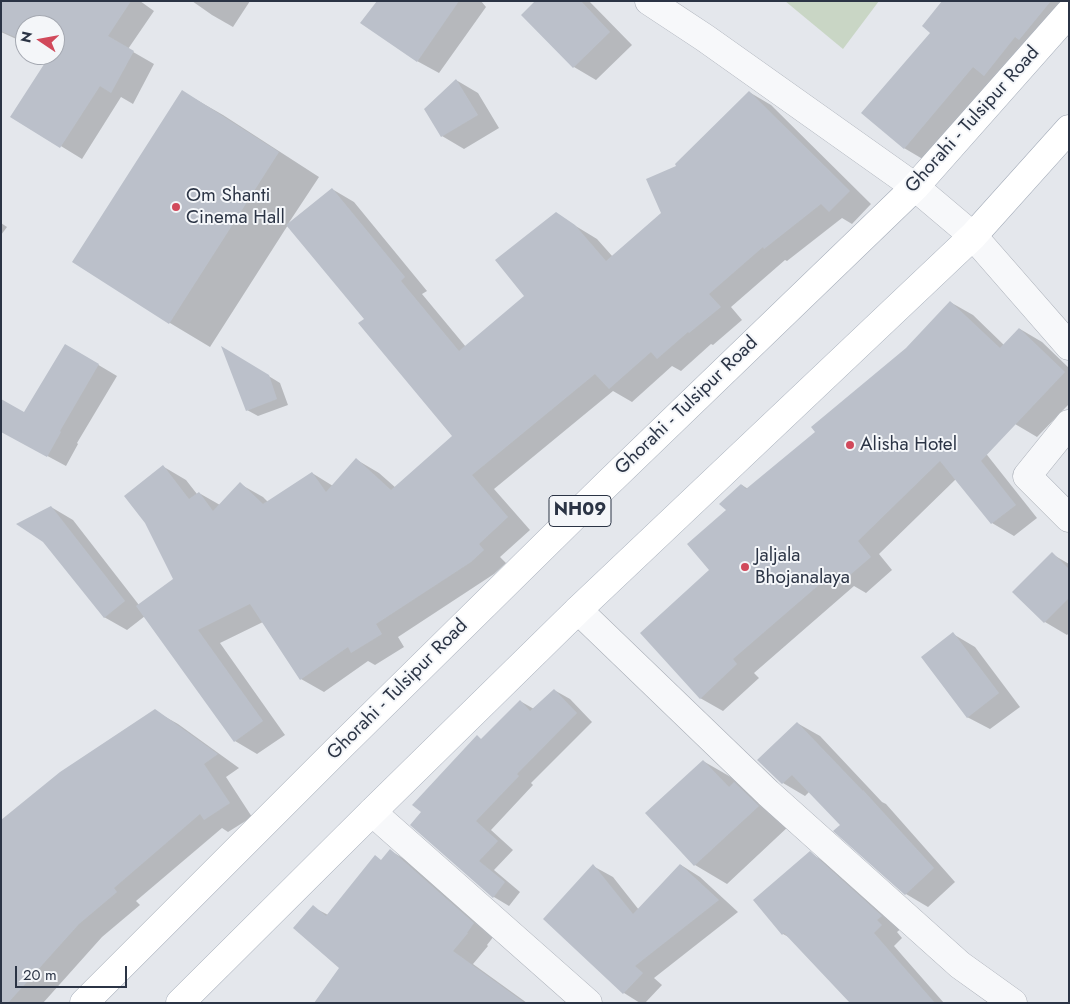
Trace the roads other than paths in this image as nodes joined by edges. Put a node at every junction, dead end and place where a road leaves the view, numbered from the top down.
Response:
1 (649, 1) edge
2 (1069, 13) edge
3 (1069, 130) edge
4 (915, 187) junction
5 (973, 236) junction
6 (1069, 346) edge
7 (1069, 424) edge
8 (1069, 518) edge
9 (578, 610) junction
10 (372, 812) junction
11 (84, 1003) edge
12 (180, 1003) edge
13 (588, 1003) edge
14 (1013, 1003) edge

1 - 4 street
2 - 4 main road, Ghorahi - Tulsipur Road / NH09
3 - 5 main road
4 - 5 street
4 - 11 main road, Ghorahi - Tulsipur Road / NH09
5 - 6 street
5 - 9 main road
7 - 8 street
9 - 10 main road
9 - 14 street
10 - 12 main road
10 - 13 street

